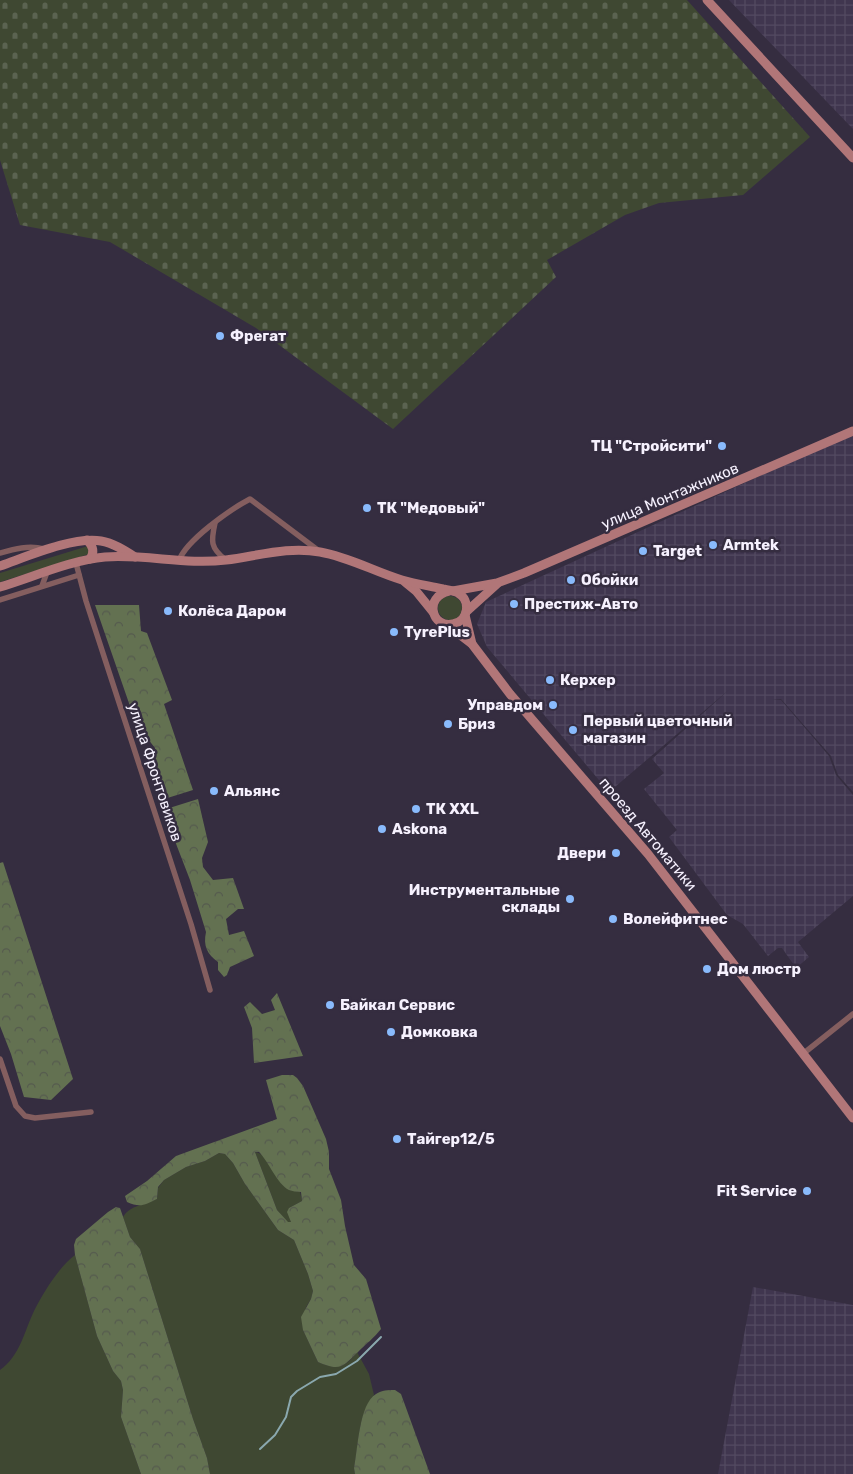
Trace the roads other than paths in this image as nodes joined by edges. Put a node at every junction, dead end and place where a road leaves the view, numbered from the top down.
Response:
1 (707, 0) edge
2 (853, 158) edge
3 (853, 431) edge
4 (215, 523) junction
5 (87, 540) junction
6 (48, 550) junction
7 (319, 552) junction
8 (0, 553) edge
9 (136, 557) junction
10 (90, 559) junction
11 (226, 560) junction
12 (179, 561) junction
13 (76, 563) junction
14 (0, 566) edge
15 (47, 572) junction
16 (79, 575) junction
17 (403, 580) junction
18 (497, 584) junction
19 (42, 586) junction
20 (0, 588) edge
21 (451, 591) junction
22 (0, 600) edge
23 (433, 612) junction
24 (466, 614) junction
25 (447, 625) junction
26 (472, 644) junction
27 (210, 990) dead end
28 (853, 1014) edge
29 (804, 1053) junction
30 (0, 1059) edge
31 (91, 1112) dead end
32 (853, 1118) edge

1 - 2 main road
3 - 18 main road, улица Монтажников
4 - 7 street
4 - 11 street
4 - 12 street
5 - 6 main road, улица Монтажников
5 - 9 main road, улица Монтажников
5 - 10 main road
6 - 8 street
6 - 14 main road, улица Монтажников
7 - 11 main road, улица Монтажников
7 - 17 main road, улица Монтажников
9 - 10 main road, улица Монтажников
9 - 12 main road, улица Монтажников
10 - 13 main road, улица Монтажников
11 - 12 main road, улица Монтажников
13 - 15 main road, улица Монтажников
13 - 16 street, улица Фронтовиков
15 - 19 street
15 - 20 main road, улица Монтажников
16 - 19 street
16 - 27 street, улица Фронтовиков
17 - 21 main road, улица Монтажников
17 - 23 main road, улица Монтажников
18 - 21 main road, улица Монтажников
18 - 24 main road, улица Монтажников
19 - 22 street
21 - 23 main road
21 - 24 main road
23 - 25 main road
24 - 25 main road
24 - 26 main road, проезд Автоматики
25 - 26 main road, проезд Автоматики
26 - 29 main road, проезд Автоматики
28 - 29 street
29 - 32 main road, проезд Автоматики
30 - 31 street

